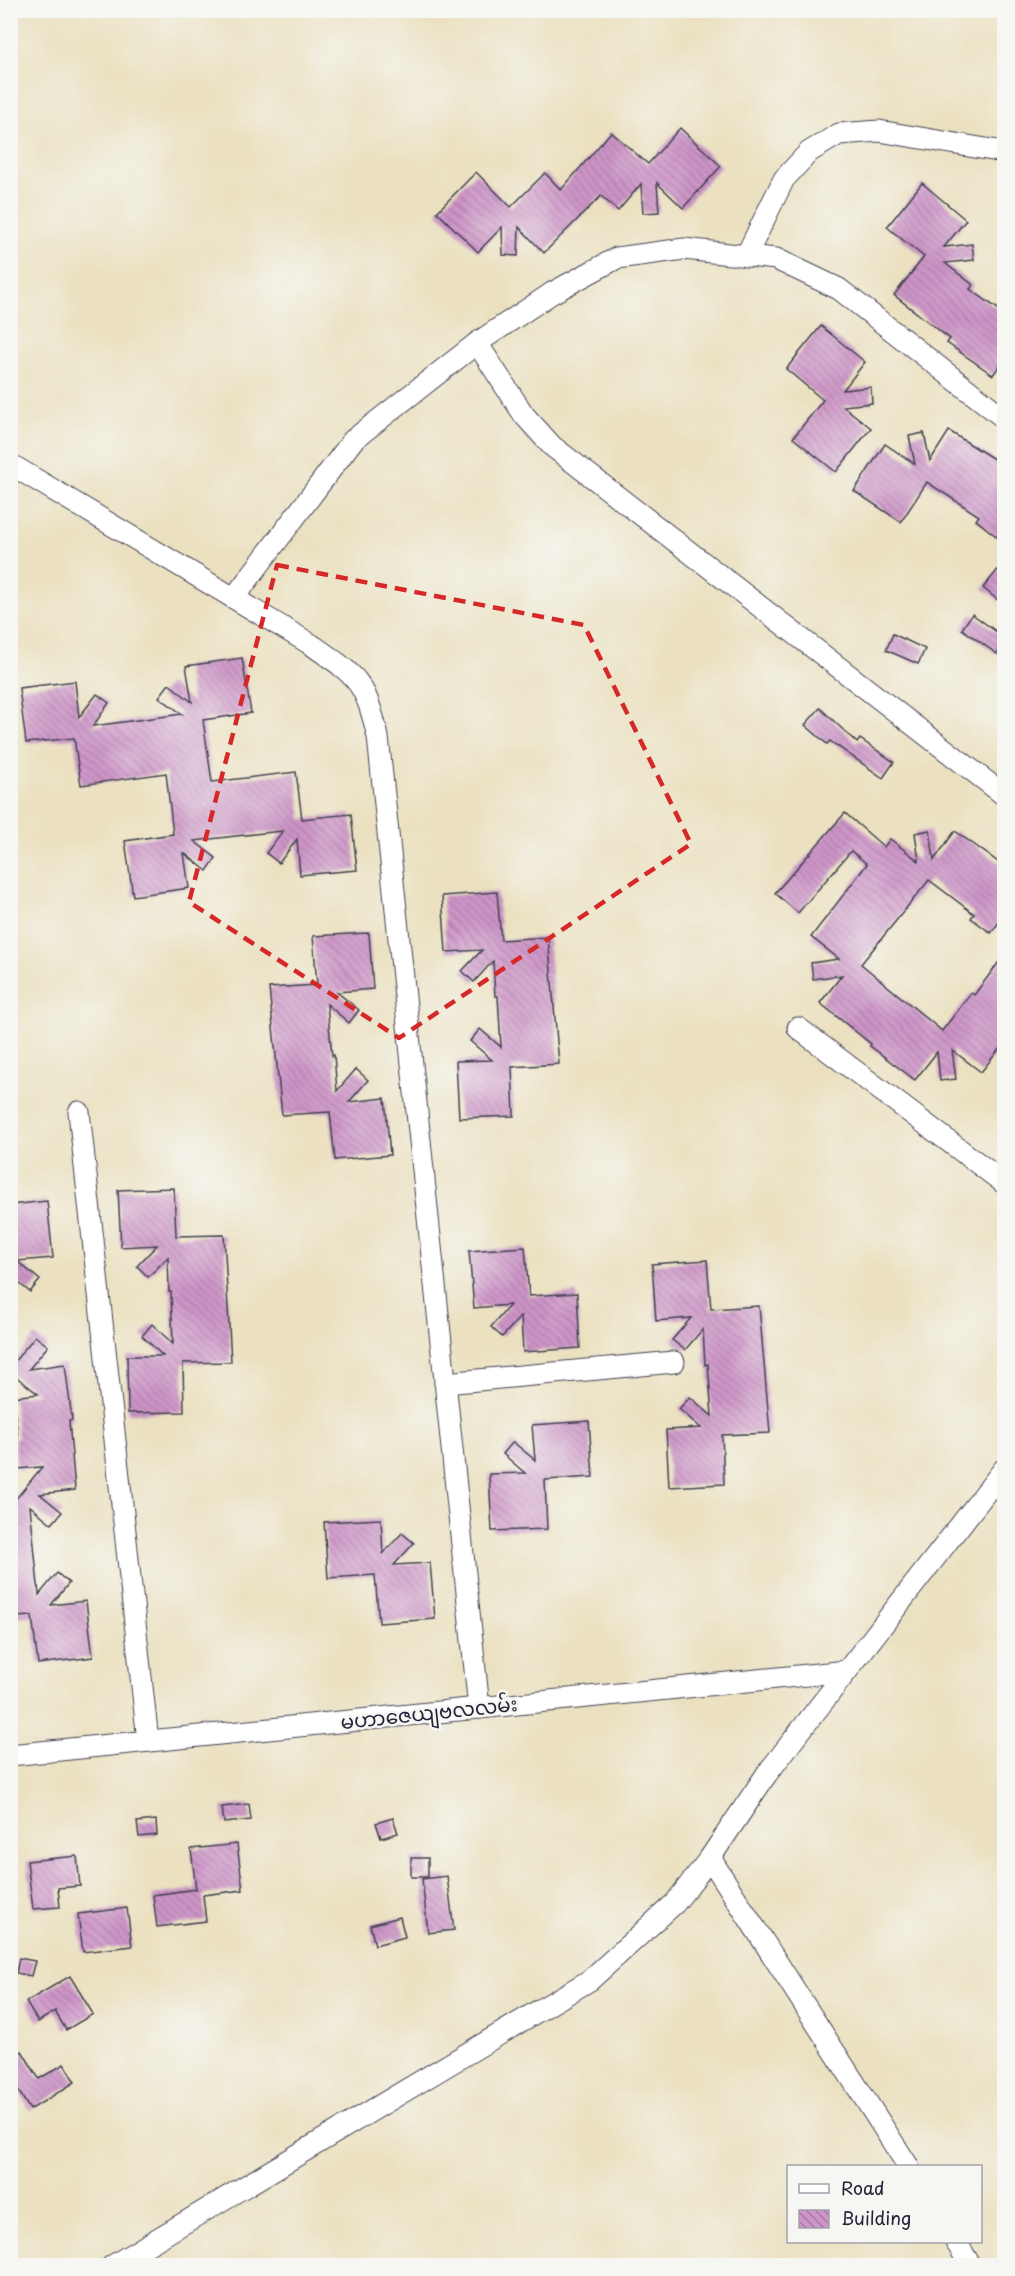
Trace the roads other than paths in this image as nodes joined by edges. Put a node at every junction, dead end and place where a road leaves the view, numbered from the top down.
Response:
1 (1005, 152) edge
2 (746, 256) junction
3 (477, 343) junction
4 (1005, 418) edge
5 (10, 464) edge
6 (234, 598) junction
7 (1005, 795) edge
8 (798, 1028) dead end
9 (79, 1112) dead end
10 (1005, 1183) edge
11 (674, 1362) dead end
12 (445, 1383) junction
13 (1005, 1469) edge
14 (847, 1671) junction
15 (479, 1708) junction
16 (148, 1742) junction
17 (10, 1755) edge
18 (710, 1858) junction
19 (907, 2165) edge
20 (957, 2243) edge
21 (112, 2265) edge
22 (971, 2265) edge

1 - 2 street
2 - 3 street
2 - 4 street
3 - 6 street
3 - 7 street
5 - 6 street
6 - 12 street
8 - 10 street
9 - 16 street
11 - 12 street
12 - 15 street
13 - 14 street
14 - 15 street, မဟာဇေယျဗလလမ်း
14 - 18 street
15 - 16 street, မဟာဇေယျဗလလမ်း
16 - 17 street, မဟာဇေယျဗလလမ်း
18 - 19 street
18 - 21 street
20 - 22 street

